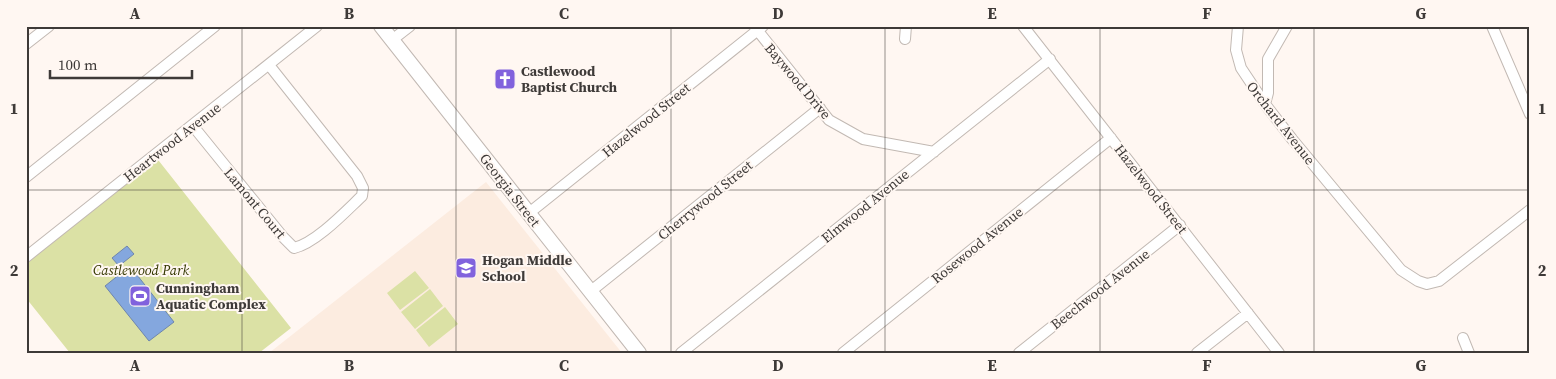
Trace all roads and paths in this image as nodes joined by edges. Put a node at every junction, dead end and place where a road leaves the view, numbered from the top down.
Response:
1 (48, 26) edge
2 (215, 26) edge
3 (317, 26) edge
4 (381, 26) edge
5 (410, 26) edge
6 (906, 26) edge
7 (1023, 26) edge
8 (1238, 26) edge
9 (1287, 26) edge
10 (1492, 26) edge
11 (758, 28) edge
12 (905, 39) dead end
13 (392, 40) junction
14 (26, 44) edge
15 (1050, 59) junction
16 (268, 65) junction
17 (1265, 104) junction
18 (820, 108) junction
19 (1530, 114) edge
20 (193, 126) junction
21 (1111, 138) junction
22 (934, 152) junction
23 (26, 177) edge
24 (1530, 210) edge
25 (529, 213) junction
26 (1180, 226) junction
27 (26, 257) edge
28 (591, 291) junction
29 (1248, 313) junction
30 (1463, 338) dead end
31 (639, 353) edge
32 (681, 353) edge
33 (843, 353) edge
34 (1019, 353) edge
35 (1197, 353) edge
36 (1278, 353) edge
37 (1469, 353) edge

1 - 14 street
2 - 23 street
3 - 16 street, Heartwood Avenue
4 - 13 main road, Georgia Street
5 - 13 street
6 - 12 street
7 - 15 street, Hazelwood Street
8 - 17 street, Orchard Avenue
9 - 17 street
10 - 19 street
11 - 18 street, Baywood Drive
11 - 25 street, Hazelwood Street
13 - 25 main road, Georgia Street
15 - 21 street, Hazelwood Street
15 - 22 street, Elmwood Avenue
16 - 20 street, Heartwood Avenue
16 - 20 street, Lamont Court
17 - 24 street, Orchard Avenue
18 - 22 street, Baywood Drive
18 - 28 street, Cherrywood Street
20 - 27 street, Heartwood Avenue
21 - 26 street, Hazelwood Street
21 - 33 street, Rosewood Avenue
22 - 32 street, Elmwood Avenue
25 - 28 main road, Georgia Street
26 - 29 street, Hazelwood Street
26 - 34 street, Beechwood Avenue
28 - 31 main road, Georgia Street
29 - 35 street
29 - 36 street, Hazelwood Street
30 - 37 street

